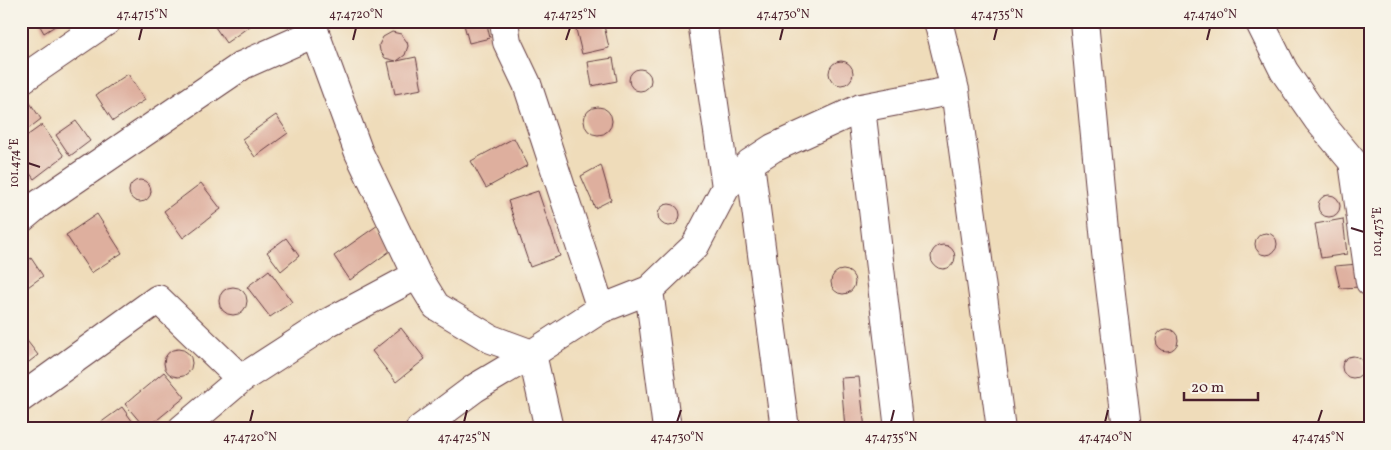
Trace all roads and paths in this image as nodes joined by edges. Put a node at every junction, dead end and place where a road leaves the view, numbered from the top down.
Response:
1 (107, 21) edge
2 (504, 21) edge
3 (702, 21) edge
4 (938, 21) edge
5 (1084, 21) edge
6 (1259, 21) edge
7 (314, 27) edge
8 (21, 80) edge
9 (955, 90) junction
10 (861, 108) junction
11 (750, 163) junction
12 (726, 188) junction
13 (21, 219) edge
14 (417, 275) junction
15 (1370, 282) edge
16 (649, 290) junction
17 (601, 309) junction
18 (532, 354) junction
19 (241, 379) junction
20 (21, 398) edge
21 (182, 429) edge
22 (420, 429) edge
23 (549, 429) edge
24 (667, 429) edge
25 (786, 429) edge
26 (899, 429) edge
27 (1001, 429) edge
28 (1127, 429) edge

1 - 8 street
2 - 17 street
3 - 12 street
4 - 9 street
5 - 28 street
6 - 15 street
7 - 13 street
7 - 14 street
9 - 10 street
9 - 27 street
10 - 11 street
10 - 26 street
11 - 12 street
11 - 25 street
12 - 16 street
14 - 18 street
14 - 19 street
16 - 17 street
16 - 24 street
17 - 18 street
18 - 22 street
18 - 23 street
19 - 20 street
19 - 21 street

